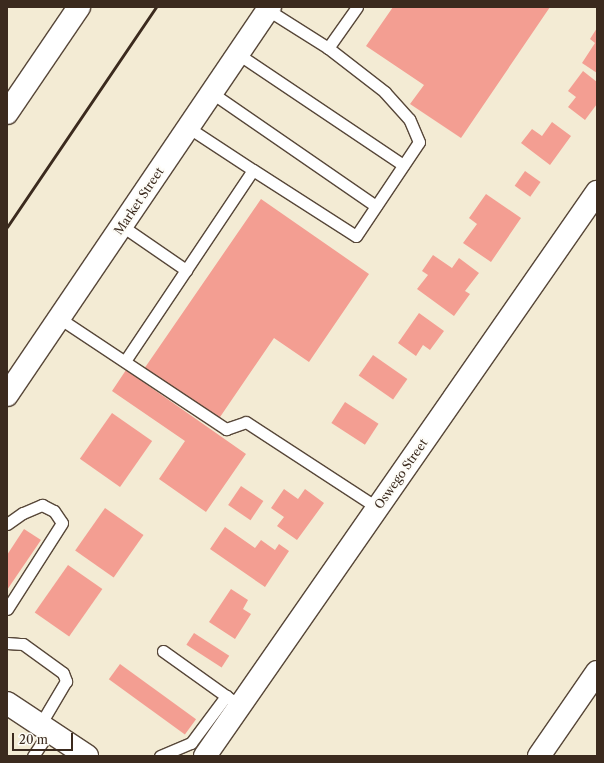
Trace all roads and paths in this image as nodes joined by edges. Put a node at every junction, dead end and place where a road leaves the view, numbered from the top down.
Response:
1 (79, 7) edge
2 (357, 7) edge
3 (269, 9) edge
4 (328, 48) junction
5 (238, 54) junction
6 (212, 93) junction
7 (7, 113) edge
8 (189, 128) junction
9 (403, 165) junction
10 (253, 170) junction
11 (597, 192) edge
12 (376, 206) junction
13 (122, 226) junction
14 (186, 270) junction
15 (59, 318) junction
16 (125, 362) junction
17 (7, 395) edge
18 (378, 508) junction
19 (7, 524) edge
20 (7, 609) edge
21 (7, 643) edge
22 (163, 651) dead end
23 (597, 672) edge
24 (233, 701) junction
25 (7, 703) edge
26 (45, 728) junction
27 (33, 756) edge
28 (87, 756) edge
29 (160, 756) edge
30 (205, 756) edge
31 (539, 756) edge

1 - 7 street
2 - 4 lane
3 - 4 lane
3 - 5 street, Market Street
4 - 9 lane
5 - 6 street, Market Street
5 - 9 lane
6 - 8 street, Market Street
6 - 12 lane
8 - 10 lane
8 - 13 street, Market Street
9 - 12 lane
10 - 12 lane
10 - 14 lane
11 - 18 street, Oswego Street
13 - 14 lane
13 - 15 street, Market Street
14 - 16 lane
15 - 16 lane
15 - 17 street, Market Street
16 - 18 lane
18 - 24 street, Oswego Street
19 - 20 lane
21 - 26 lane
22 - 24 lane
23 - 31 street
24 - 29 lane
24 - 30 street, Oswego Street
25 - 26 street
26 - 27 lane
26 - 28 street

